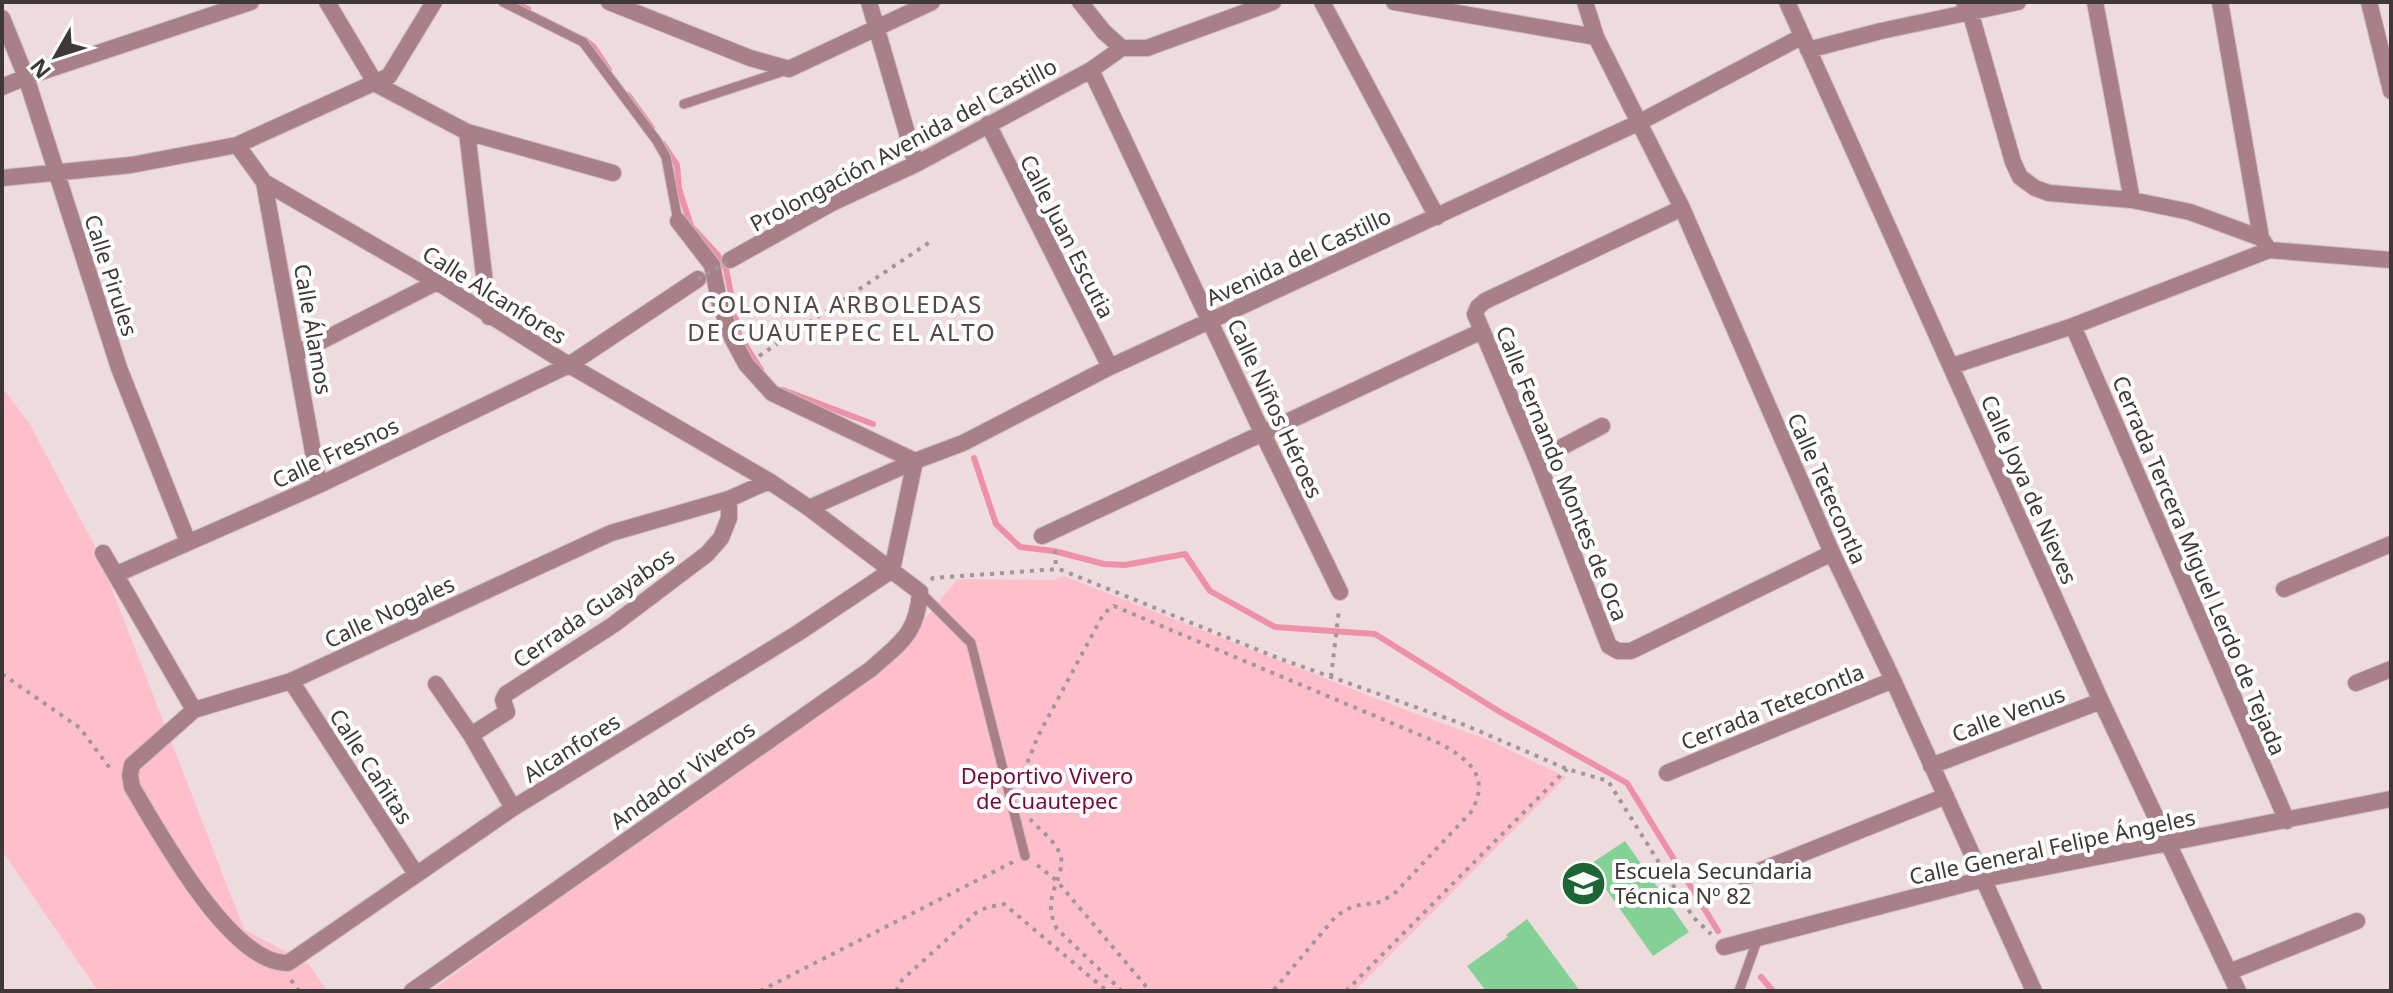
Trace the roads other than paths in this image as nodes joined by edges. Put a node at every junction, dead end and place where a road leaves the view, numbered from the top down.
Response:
1 (251, 2) edge
2 (327, 2) edge
3 (434, 2) edge
4 (503, 2) edge
5 (609, 2) edge
6 (869, 2) edge
7 (932, 2) edge
8 (1080, 2) edge
9 (1273, 2) edge
10 (1322, 2) edge
11 (1394, 2) edge
12 (1585, 2) edge
13 (1787, 2) edge
14 (2018, 2) edge
15 (2095, 2) edge
16 (2220, 2) edge
17 (2369, 2) edge
18 (1967, 7) edge
19 (642, 9) edge
20 (2, 18) edge
21 (877, 29) junction
22 (1596, 37) junction
23 (1805, 44) junction
24 (1122, 48) junction
25 (789, 69) junction
26 (1091, 70) junction
27 (26, 77) junction
28 (376, 84) junction
29 (2, 87) edge
30 (2391, 91) edge
31 (684, 104) dead end
32 (1640, 122) junction
33 (988, 124) junction
34 (467, 132) junction
35 (237, 145) junction
36 (916, 164) junction
37 (613, 173) dead end
38 (57, 174) junction
39 (2, 178) edge
40 (264, 182) junction
41 (2132, 200) junction
42 (1682, 208) junction
43 (1437, 217) junction
44 (678, 221) joint
45 (2265, 244) junction
46 (730, 260) road end
47 (2391, 260) edge
48 (698, 279) road end
49 (437, 282) junction
50 (489, 317) junction
51 (1211, 320) junction
52 (2073, 326) junction
53 (1482, 331) junction
54 (296, 354) junction
55 (569, 365) junction
56 (1952, 366) junction
57 (1110, 367) junction
58 (1602, 426) dead end
59 (1263, 434) junction
60 (1537, 460) junction
61 (915, 461) junction
62 (769, 481) junction
63 (319, 485) junction
64 (729, 499) junction
65 (809, 508) junction
66 (1048, 540) road end
67 (188, 542) junction
68 (2391, 544) edge
69 (103, 553) dead end
70 (1832, 553) junction
71 (892, 570) junction
72 (117, 574) junction
73 (2284, 589) dead end
74 (920, 592) junction
75 (1340, 592) dead end
76 (2391, 669) edge
77 (1893, 680) junction
78 (291, 681) junction
79 (2356, 683) dead end
80 (436, 684) dead end
81 (2101, 701) junction
82 (194, 710) junction
83 (471, 735) junction
84 (1931, 766) junction
85 (1667, 773) dead end
86 (1946, 796) junction
87 (2391, 799) edge
88 (513, 808) junction
89 (2287, 821) junction
90 (2169, 842) junction
91 (1025, 856) road end
92 (416, 874) junction
93 (1744, 877) dead end
94 (1984, 879) junction
95 (2357, 921) dead end
96 (1758, 938) junction
97 (1724, 947) road end
98 (2229, 972) junction
99 (412, 991) edge
100 (1739, 991) edge
101 (2034, 991) edge
102 (2238, 991) edge

1 - 27 street
2 - 28 street
3 - 28 street
4 - 44 lane
5 - 19 street
6 - 21 street
7 - 21 street
8 - 24 street
9 - 24 street, Prolongación Avenida del Castillo
10 - 43 street
11 - 22 street
12 - 22 street, Calle Tetecontla
13 - 23 street, Calle Joya de Nieves
14 - 18 street, Avenida del Castillo
15 - 41 street
16 - 45 street
17 - 30 street
18 - 23 street, Avenida del Castillo
18 - 41 street
19 - 25 street
20 - 27 street, Calle Pirules
21 - 25 street
21 - 36 street
22 - 32 street, Calle Tetecontla
23 - 32 street, Avenida del Castillo
23 - 56 street, Calle Joya de Nieves
24 - 26 street, Prolongación Avenida del Castillo
25 - 31 lane
26 - 33 street, Prolongación Avenida del Castillo
26 - 51 street, Calle Niños Héroes
27 - 29 street
27 - 38 street, Calle Pirules
28 - 34 street
28 - 35 street
32 - 42 street, Calle Tetecontla
32 - 43 street, Avenida del Castillo
33 - 36 street, Prolongación Avenida del Castillo
33 - 57 street, Calle Juan Escutia
34 - 37 street
34 - 50 street
35 - 38 street
35 - 40 street, Calle Alcanfores
36 - 46 street, Prolongación Avenida del Castillo
38 - 39 street
38 - 67 street, Calle Pirules
40 - 49 street, Calle Alcanfores
40 - 54 street, Calle Álamos
41 - 45 street
42 - 53 street, Calle Fernando Montes de Oca
42 - 70 street, Calle Tetecontla
43 - 51 street, Avenida del Castillo
44 - 61 street
45 - 47 street
45 - 52 street
48 - 55 street
49 - 50 street, Calle Alcanfores
49 - 54 street
50 - 55 street, Calle Alcanfores
51 - 57 street, Avenida del Castillo
51 - 59 street, Calle Niños Héroes
52 - 56 street
52 - 89 street, Cerrada Tercera Miguel Lerdo de Tejada
53 - 59 street
53 - 60 street, Calle Fernando Montes de Oca
54 - 63 street, Calle Álamos
55 - 62 street, Calle Alcanfores
55 - 63 street, Calle Fresnos
56 - 81 street, Calle Joya de Nieves
57 - 61 street, Avenida del Castillo
58 - 60 street
59 - 66 street
59 - 75 street, Calle Niños Héroes
60 - 70 street, Calle Fernando Montes de Oca
61 - 65 street, Avenida del Castillo
61 - 71 street
62 - 64 street, Calle Nogales
62 - 65 street, Calle Alcanfores
63 - 67 street, Calle Fresnos
64 - 78 street, Calle Nogales
64 - 83 street, Cerrada Guayabos
65 - 71 street, Calle Alcanfores
67 - 72 street, Calle Fresnos
68 - 73 street
69 - 72 street
70 - 77 street, Calle Tetecontla
71 - 74 street
71 - 88 street, Alcanfores
72 - 82 street
74 - 91 lane
74 - 99 street, Andador Viveros
76 - 79 street
77 - 84 street, Calle Tetecontla
77 - 85 street, Cerrada Tetecontla
78 - 82 street, Calle Nogales
78 - 92 street, Calle Cañitas
80 - 83 street
81 - 84 street, Calle Venus
81 - 90 street, Calle Joya de Nieves
82 - 92 street, Alcanfores
83 - 88 street
84 - 86 street, Calle Tetecontla
86 - 93 street
86 - 94 street, Calle Tetecontla
87 - 89 street, Calle General Felipe Ángeles
88 - 92 street, Alcanfores
89 - 90 street, Calle General Felipe Ángeles
90 - 94 street, Calle General Felipe Ángeles
90 - 98 street, Calle Joya de Nieves
94 - 96 street, Calle General Felipe Ángeles
94 - 101 street, Calle Tetecontla
95 - 98 street
96 - 97 street, Calle General Felipe Ángeles
96 - 100 lane
98 - 102 street, Calle Joya de Nieves

